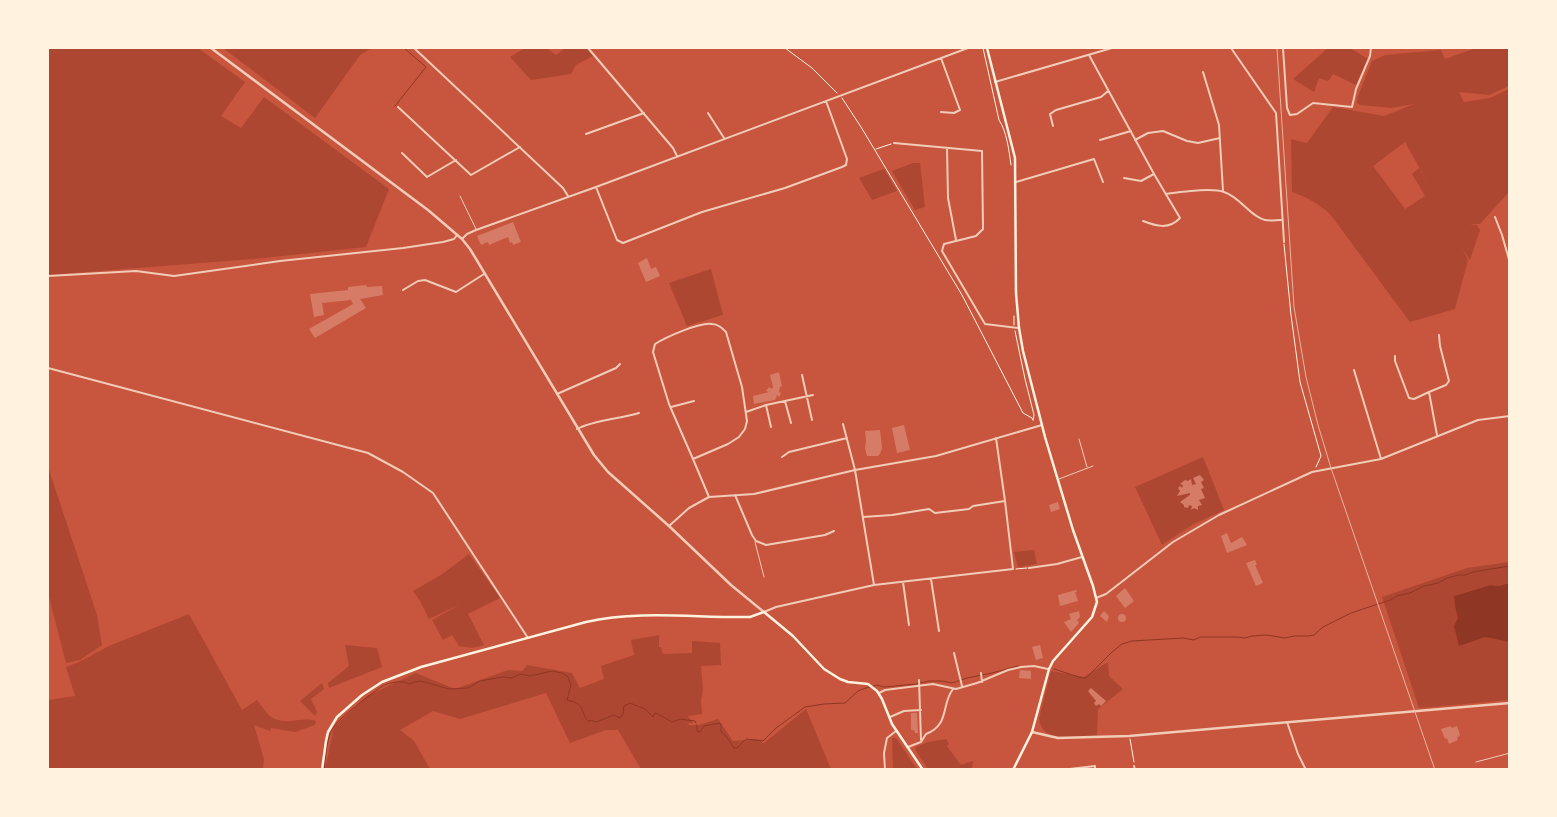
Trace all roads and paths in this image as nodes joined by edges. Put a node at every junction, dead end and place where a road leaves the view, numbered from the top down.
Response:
1 (211, 48) edge
2 (414, 48) edge
3 (588, 48) edge
4 (785, 48) edge
5 (968, 48) edge
6 (983, 48) edge
7 (987, 48) edge
8 (1112, 48) edge
9 (1231, 48) edge
10 (1283, 48) edge
11 (1371, 48) edge
12 (1089, 55) junction
13 (941, 58) junction
14 (1203, 72) dead end
15 (996, 82) junction
16 (1108, 91) junction
17 (840, 96) junction
18 (826, 101) junction
19 (398, 108) dead end
20 (941, 112) dead end
21 (708, 113) dead end
22 (644, 114) junction
23 (999, 120) dead end
24 (1053, 126) dead end
25 (1131, 132) junction
26 (586, 134) dead end
27 (724, 138) junction
28 (1220, 138) junction
29 (1100, 140) dead end
30 (1135, 140) junction
31 (894, 143) joint
32 (520, 147) junction
33 (947, 148) junction
34 (875, 150) junction
35 (402, 153) dead end
36 (677, 156) junction
37 (456, 160) junction
38 (1154, 174) junction
39 (1124, 178) dead end
40 (1016, 182) junction
41 (1103, 182) dead end
42 (596, 187) junction
43 (1223, 191) junction
44 (1166, 194) junction
45 (460, 196) dead end
46 (568, 196) junction
47 (1495, 217) dead end
48 (1282, 220) junction
49 (1143, 221) dead end
50 (476, 230) junction
51 (457, 235) junction
52 (462, 239) junction
53 (957, 240) junction
54 (1284, 242) joint
55 (1510, 263) edge
56 (484, 274) junction
57 (48, 276) edge
58 (403, 290) dead end
59 (1019, 328) junction
60 (1439, 335) dead end
61 (1396, 356) dead end
62 (620, 364) dead end
63 (48, 368) edge
64 (1354, 370) dead end
65 (802, 375) dead end
66 (1429, 392) junction
67 (557, 394) junction
68 (813, 395) dead end
69 (806, 396) junction
70 (694, 401) dead end
71 (785, 401) junction
72 (766, 405) junction
73 (671, 407) junction
74 (746, 412) junction
75 (639, 413) dead end
76 (1510, 416) edge
77 (812, 420) dead end
78 (1033, 420) dead end
79 (791, 423) dead end
80 (843, 424) dead end
81 (1042, 425) junction
82 (771, 427) dead end
83 (577, 430) junction
84 (1437, 435) junction
85 (847, 438) junction
86 (996, 438) junction
87 (1079, 439) dead end
88 (782, 457) dead end
89 (693, 459) junction
90 (1381, 459) junction
91 (1093, 466) dead end
92 (1087, 468) junction
93 (856, 470) junction
94 (1312, 472) junction
95 (1058, 479) junction
96 (734, 495) junction
97 (709, 497) junction
98 (1005, 501) junction
99 (863, 517) junction
100 (669, 526) junction
101 (834, 531) dead end
102 (756, 541) junction
103 (1082, 557) junction
104 (1029, 568) joint
105 (1013, 569) junction
106 (764, 577) dead end
107 (931, 579) junction
108 (903, 582) junction
109 (874, 585) junction
110 (1096, 598) junction
111 (764, 612) junction
112 (909, 625) dead end
113 (939, 631) dead end
114 (528, 638) junction
115 (954, 653) dead end
116 (1049, 669) junction
117 (981, 674) dead end
118 (919, 680) dead end
119 (982, 682) junction
120 (920, 686) junction
121 (962, 686) junction
122 (953, 689) junction
123 (879, 693) junction
124 (1510, 703) edge
125 (921, 710) junction
126 (889, 717) junction
127 (1287, 722) junction
128 (896, 731) junction
129 (1032, 732) junction
130 (1129, 736) junction
131 (921, 742) junction
132 (907, 747) junction
133 (1510, 753) edge
134 (1476, 762) dead end
135 (1134, 766) joint
136 (322, 770) edge
137 (885, 770) edge
138 (923, 770) edge
139 (1013, 770) edge
140 (1061, 770) edge
141 (1095, 770) edge
142 (1135, 770) edge
143 (1306, 770) edge

1 - 51 street
2 - 32 street
3 - 22 street
4 - 17 path
5 - 13 street
6 - 23 path
7 - 15 main road
8 - 12 street
9 - 48 street
10 - 11 street
12 - 15 street
12 - 16 street
13 - 17 street
13 - 20 street
14 - 28 street
15 - 40 main road
16 - 24 street
16 - 25 street
17 - 18 street
17 - 34 path
18 - 27 street
18 - 42 street
19 - 37 street
21 - 27 street
22 - 26 street
22 - 36 street
25 - 29 street
25 - 30 street
27 - 36 street
28 - 30 street
28 - 43 street
30 - 38 street
31 - 33 street
31 - 34 path
32 - 37 street
32 - 46 street
33 - 53 street
33 - 53 street
34 - 78 path
35 - 37 street
36 - 42 street
38 - 39 street
38 - 44 street
40 - 41 street
40 - 59 main road
42 - 46 street
43 - 44 street
43 - 48 street
44 - 49 street
45 - 50 lane
46 - 50 street
47 - 55 street
48 - 54 street
50 - 52 street
51 - 52 street
51 - 57 street
52 - 56 street
53 - 59 street
54 - 94 path
56 - 58 street
56 - 67 street
59 - 81 main road
60 - 66 street
61 - 66 street
62 - 67 street
63 - 114 street
64 - 90 street
65 - 69 street
66 - 84 street
67 - 83 street
68 - 69 street
69 - 71 street
69 - 77 street
70 - 73 street
71 - 72 street
71 - 79 street
72 - 74 street
72 - 82 street
73 - 74 street
73 - 89 street
74 - 89 street
75 - 83 street
76 - 84 street
80 - 85 street
81 - 86 street
81 - 95 main road
83 - 100 street
84 - 90 street
85 - 88 street
85 - 93 street
86 - 93 street
86 - 98 street
87 - 92 lane
89 - 97 street
90 - 94 street
91 - 92 lane
92 - 95 lane
93 - 96 street
93 - 99 street
94 - 110 street
95 - 103 main road
96 - 97 street
96 - 102 street
97 - 100 street
98 - 99 street
98 - 105 street
99 - 109 street
100 - 111 street
101 - 102 street
102 - 106 lane
103 - 104 street
103 - 110 main road
104 - 105 path
105 - 107 street
107 - 108 street
107 - 113 street
108 - 109 street
108 - 112 street
109 - 111 street
110 - 116 main road
111 - 114 main road
111 - 123 main road
114 - 136 main road
115 - 121 street
116 - 119 street
116 - 129 main road
117 - 119 street
118 - 120 street
119 - 121 street
120 - 122 street
120 - 123 street
120 - 125 street
121 - 122 street
122 - 131 street
123 - 126 main road
124 - 127 street
125 - 126 street
125 - 131 street
126 - 128 main road
127 - 130 street
127 - 143 street
128 - 132 main road
128 - 137 street
129 - 130 street
129 - 139 main road
130 - 135 path
131 - 132 street
132 - 138 main road
133 - 134 lane
135 - 142 street
140 - 141 street

